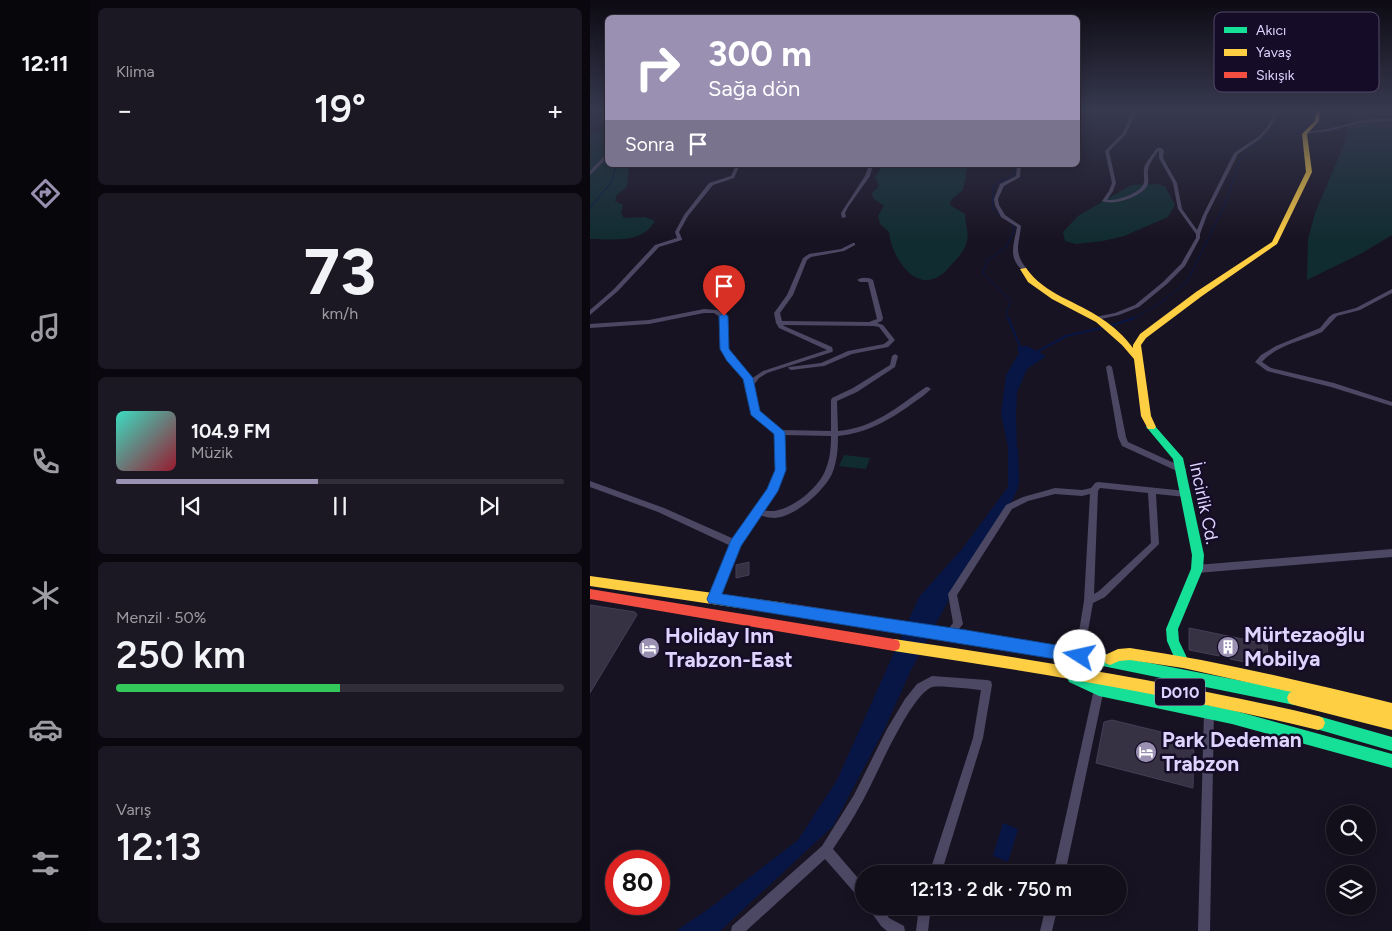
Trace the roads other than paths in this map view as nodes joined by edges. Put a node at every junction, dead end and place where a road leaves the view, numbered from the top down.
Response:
1 (1108, 153) edge
2 (1154, 153) edge
3 (1162, 153) edge
4 (1237, 153) edge
5 (1307, 153) edge
6 (605, 157) edge
7 (737, 167) edge
8 (870, 167) edge
9 (1019, 167) edge
10 (590, 174) edge
11 (844, 217) dead end
12 (1198, 234) junction
13 (853, 244) dead end
14 (1024, 270) joint
15 (860, 280) dead end
16 (1392, 291) edge
17 (590, 313) edge
18 (1098, 319) junction
19 (779, 323) junction
20 (867, 324) junction
21 (590, 326) edge
22 (895, 356) dead end
23 (1138, 359) junction
24 (1110, 367) dead end
25 (752, 384) junction
26 (928, 389) dead end
27 (1392, 404) edge
28 (779, 432) junction
29 (834, 433) junction
30 (1182, 470) junction
31 (590, 484) edge
32 (1094, 490) junction
33 (1152, 492) junction
34 (1186, 494) junction
35 (758, 511) junction
36 (736, 544) junction
37 (1392, 553) edge
38 (1197, 568) junction
39 (590, 581) edge
40 (590, 594) edge
41 (713, 599) junction
42 (1089, 601) junction
43 (946, 633) junction
44 (1080, 656) junction
45 (1107, 661) junction
46 (1183, 662) junction
47 (1057, 669) junction
48 (1099, 689) junction
49 (1392, 710) edge
50 (1209, 712) junction
51 (1392, 723) edge
52 (1392, 744) edge
53 (1392, 761) edge
54 (826, 850) junction
55 (938, 865) edge
56 (1061, 865) edge
57 (855, 884) edge
58 (880, 915) edge
59 (924, 915) edge
60 (1050, 915) edge
61 (737, 931) edge
62 (899, 931) edge
63 (922, 931) edge
64 (1046, 931) edge
65 (1204, 931) edge

1 - 2 street
3 - 12 street
4 - 12 street
5 - 23 main road
6 - 10 street
7 - 17 street
8 - 11 street
9 - 14 street
12 - 18 street
13 - 19 street
14 - 18 main road
15 - 20 street
16 - 27 street
18 - 23 main road
19 - 20 street
19 - 25 street
20 - 25 street
21 - 25 street
22 - 29 street
23 - 30 main road, İncirlik Cd.
24 - 30 street
25 - 28 street
26 - 29 street
28 - 29 street
28 - 35 street
29 - 35 street
30 - 34 main road, İncirlik Cd.
31 - 36 street
32 - 33 street
32 - 42 street
32 - 43 street
33 - 34 street
33 - 42 street
34 - 38 main road, İncirlik Cd.
35 - 36 street
36 - 41 street
37 - 38 street
38 - 46 main road, İncirlik Cd.
39 - 41 main road
40 - 47 main road, D010
41 - 43 main road
42 - 44 street
43 - 44 main road
44 - 45 main road
45 - 46 main road
45 - 51 main road
46 - 49 main road
47 - 48 main road
47 - 52 main road, D010
48 - 50 main road
48 - 56 street
50 - 53 main road
50 - 65 street
54 - 55 street
54 - 57 street
54 - 61 street
58 - 62 street
59 - 63 street
60 - 64 street

